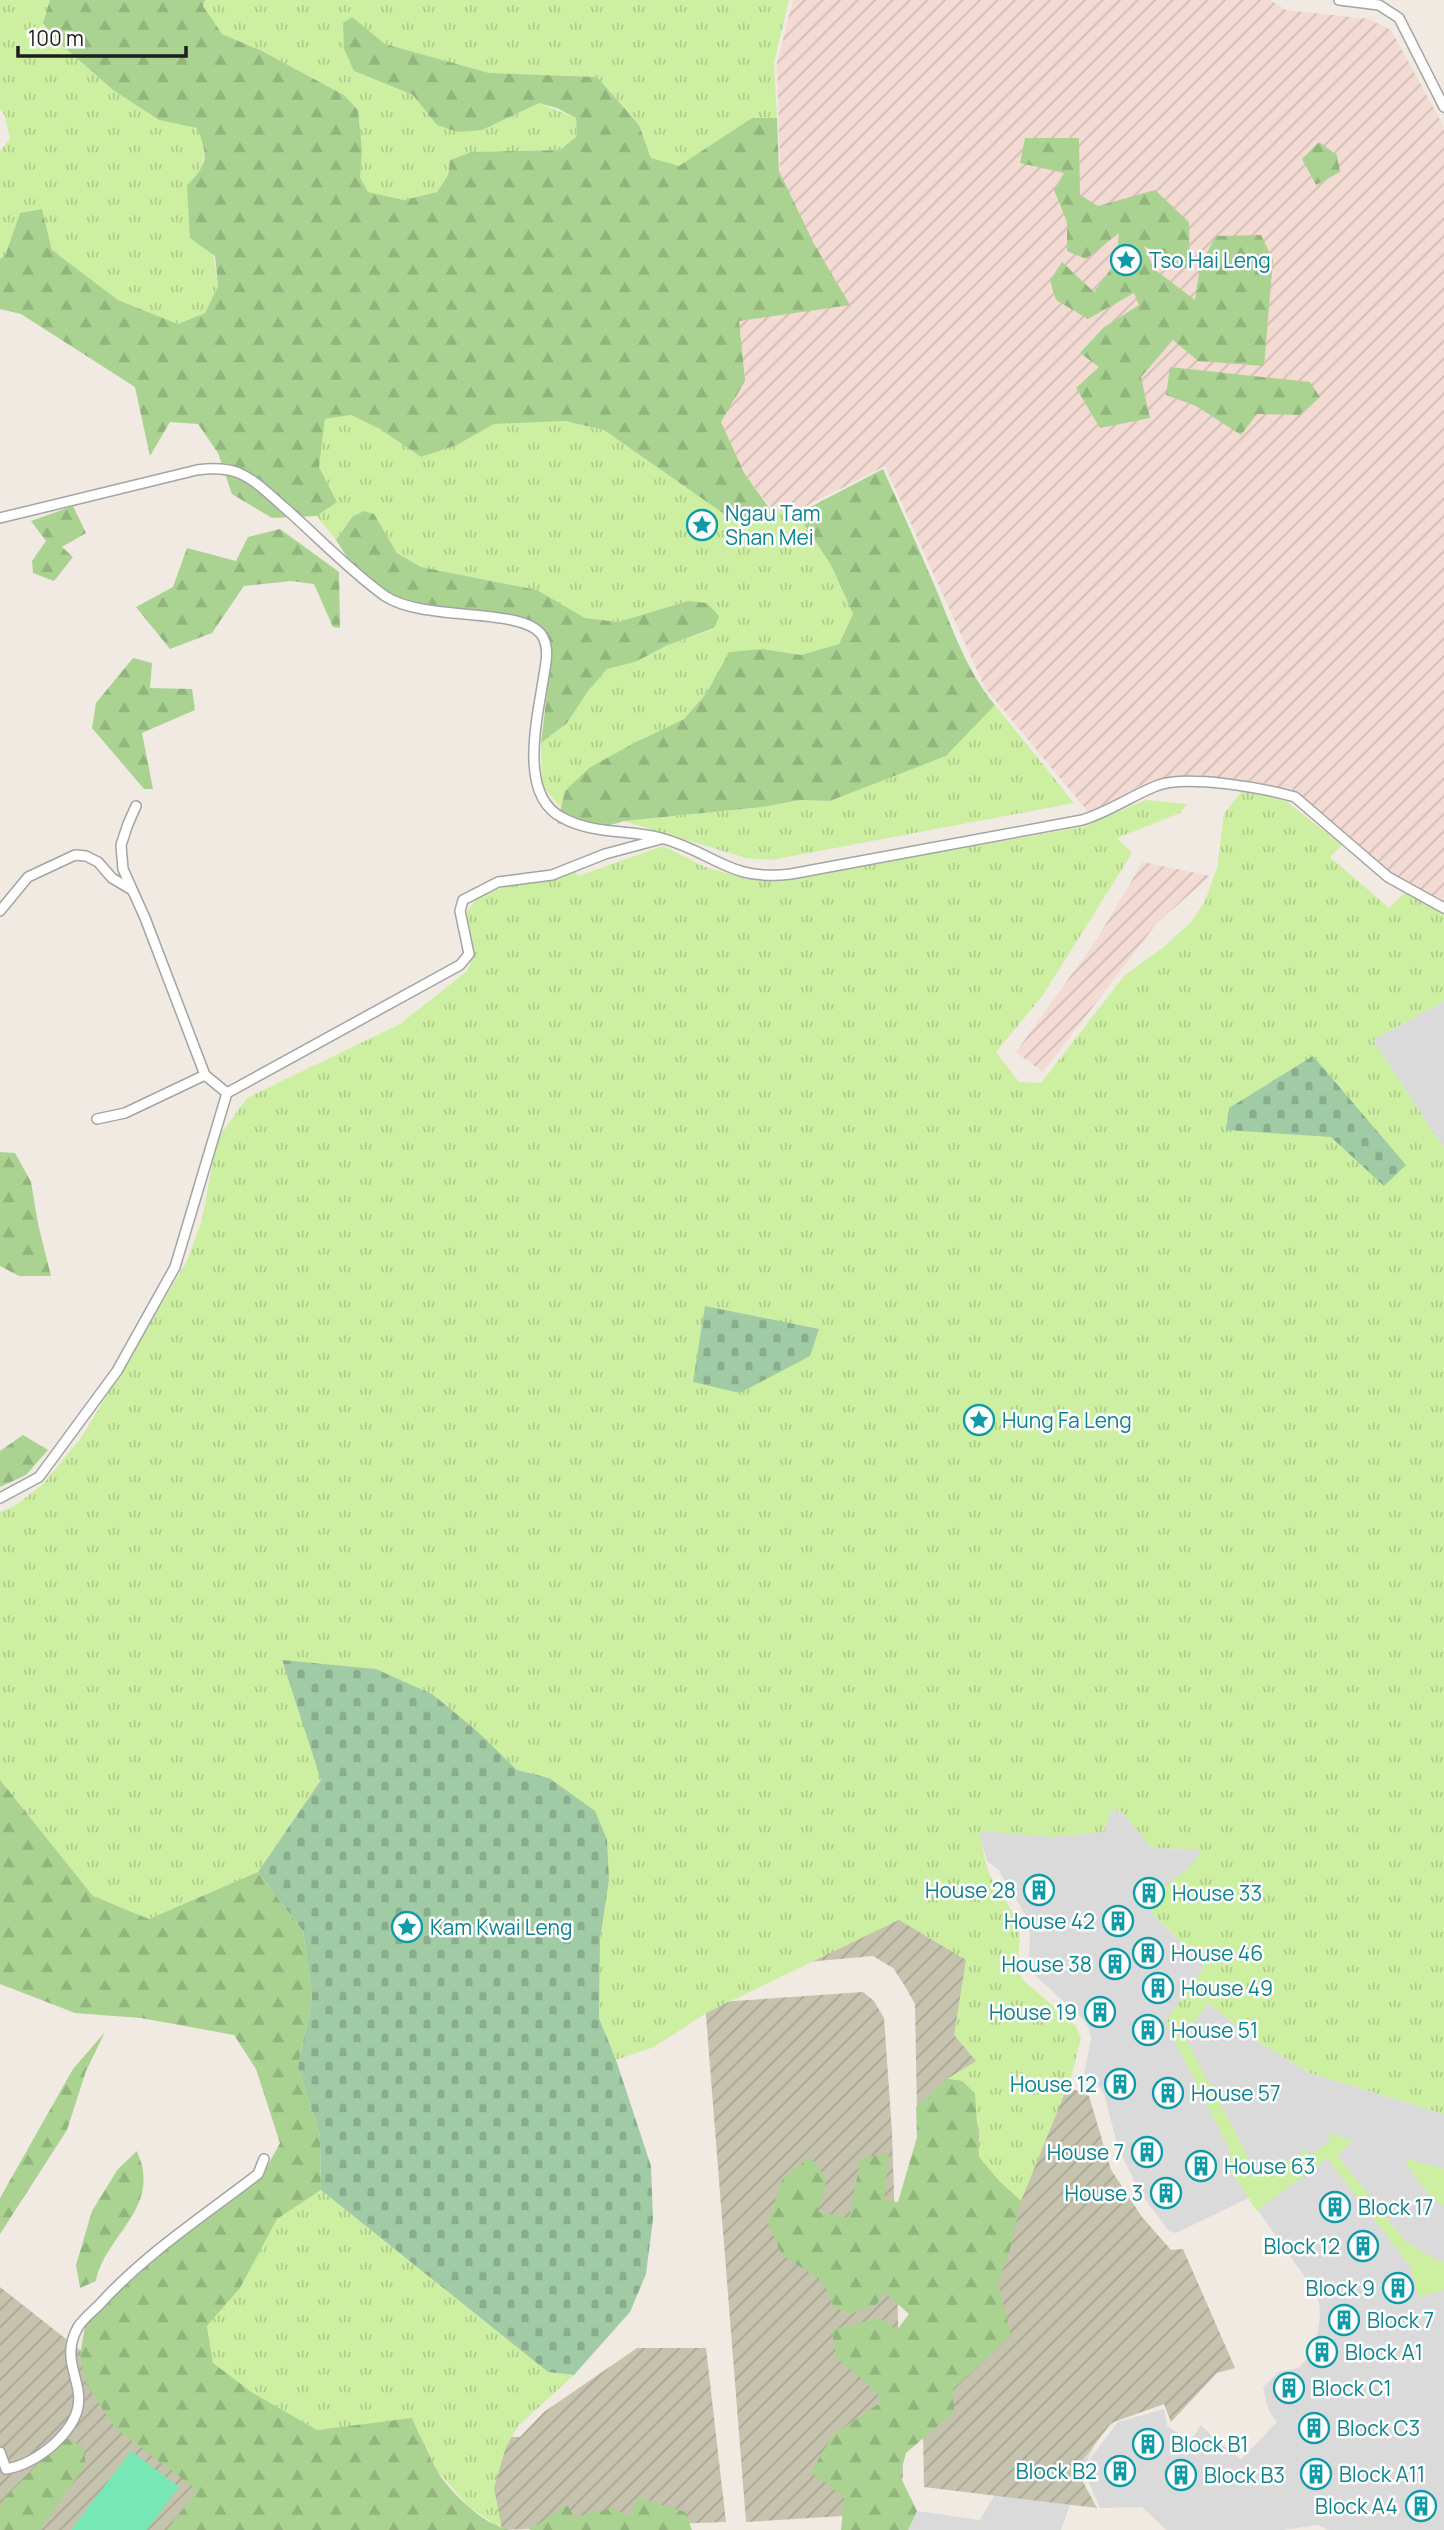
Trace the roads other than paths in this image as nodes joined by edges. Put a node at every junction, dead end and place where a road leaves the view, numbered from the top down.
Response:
1 (1339, 0) edge
2 (1441, 95) edge
3 (1444, 107) edge
4 (0, 518) edge
5 (136, 806) dead end
6 (663, 838) junction
7 (133, 891) junction
8 (1444, 908) edge
9 (0, 911) edge
10 (205, 1075) junction
11 (227, 1093) junction
12 (96, 1119) dead end
13 (0, 1498) edge
14 (264, 2160) dead end
15 (0, 2452) edge

1 - 2 street
2 - 3 street
4 - 6 street
5 - 7 street
6 - 8 street
6 - 11 street
7 - 9 street
7 - 10 street
10 - 11 street
10 - 12 street
11 - 13 street
14 - 15 street

